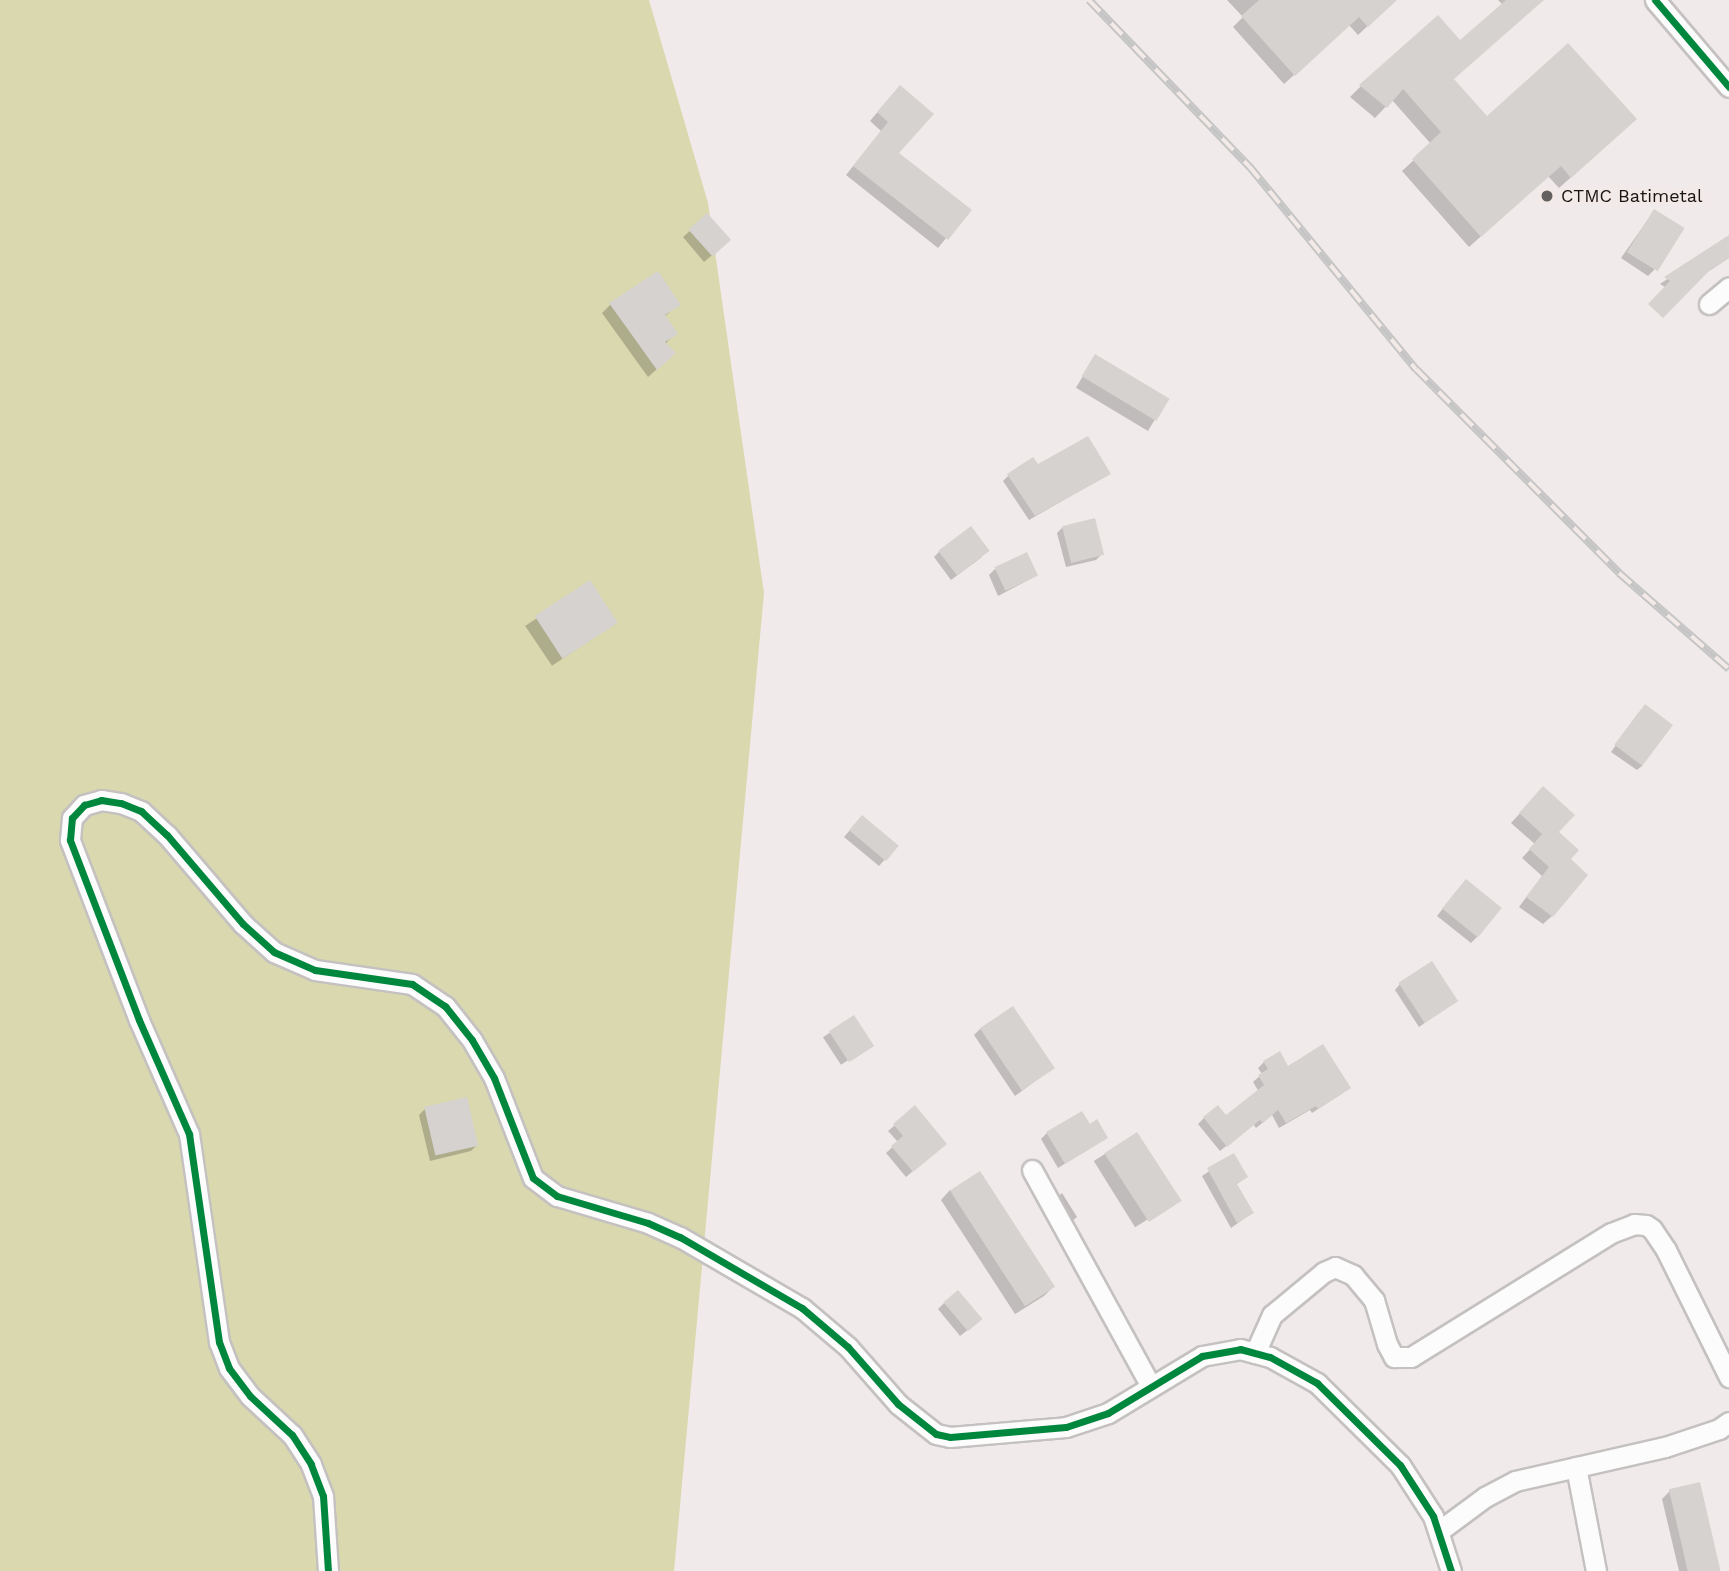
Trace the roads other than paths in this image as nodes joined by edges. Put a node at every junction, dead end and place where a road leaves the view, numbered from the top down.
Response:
1 (1655, 0) edge
2 (1729, 87) edge
3 (1729, 287) edge
4 (1709, 304) dead end
5 (1032, 1170) dead end
6 (1255, 1353) junction
7 (1729, 1377) edge
8 (1150, 1385) junction
9 (1729, 1422) edge
10 (1576, 1466) junction
11 (1439, 1531) junction
12 (328, 1571) edge
13 (1451, 1571) edge
14 (1597, 1571) edge

1 - 2 street
3 - 4 street
5 - 8 street
6 - 7 street
6 - 8 street
6 - 11 street
8 - 12 street
9 - 10 street
10 - 11 street
10 - 14 street
11 - 13 street

